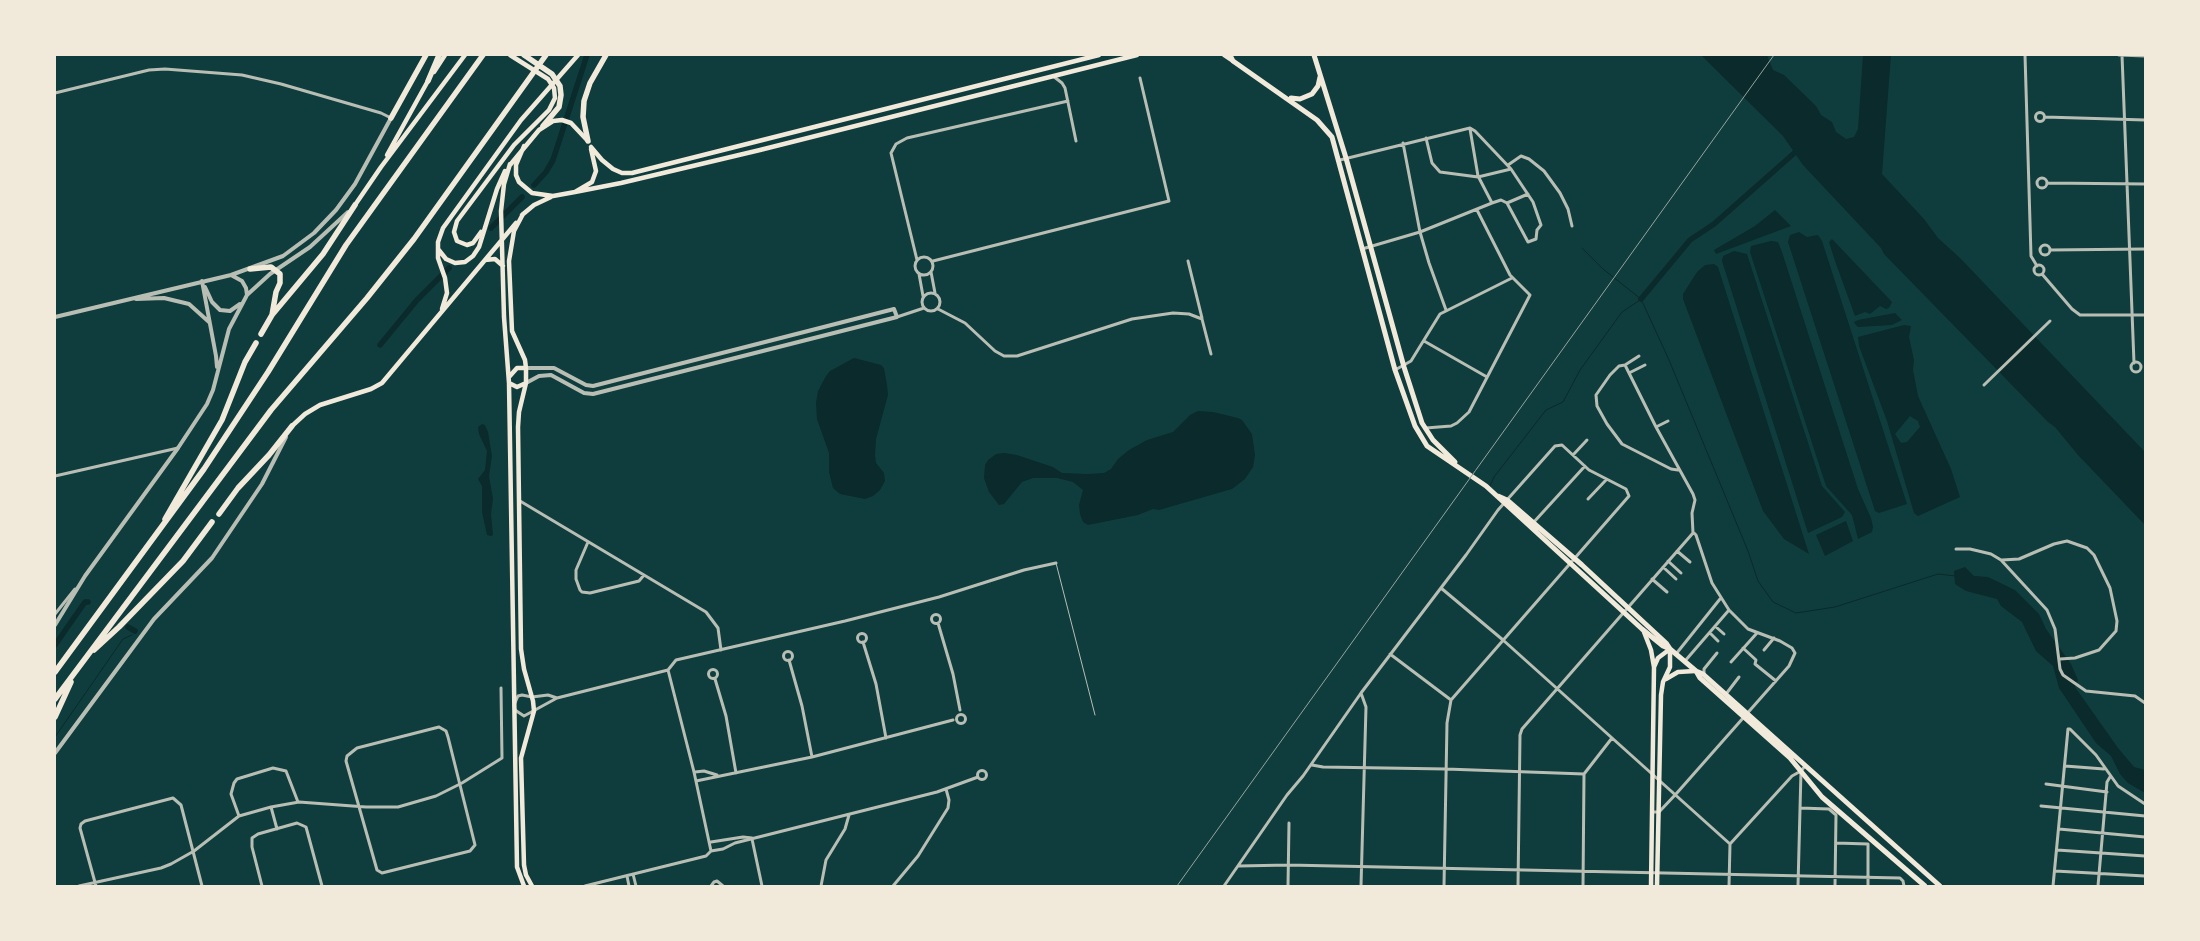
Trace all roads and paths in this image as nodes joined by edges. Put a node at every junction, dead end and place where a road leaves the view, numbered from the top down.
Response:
1 (426, 55) edge
2 (439, 55) edge
3 (445, 55) edge
4 (466, 55) edge
5 (483, 55) edge
6 (510, 55) edge
7 (524, 55) edge
8 (546, 55) edge
9 (578, 55) edge
10 (606, 55) edge
11 (1099, 55) edge
12 (1137, 55) edge
13 (1224, 55) edge
14 (1230, 55) edge
15 (1314, 55) edge
16 (2025, 55) edge
17 (2120, 55) edge
18 (2145, 56) edge
19 (1233, 61) junction
20 (1320, 73) junction
21 (1053, 76) junction
22 (1140, 78) dead end
23 (428, 81) junction
24 (55, 93) edge
25 (1288, 98) junction
26 (1068, 101) junction
27 (2045, 117) dead end
28 (391, 118) junction
29 (2124, 120) junction
30 (2145, 120) edge
31 (543, 126) junction
32 (1470, 128) junction
33 (1426, 138) junction
34 (1076, 141) dead end
35 (1403, 143) junction
36 (589, 144) junction
37 (524, 146) junction
38 (1346, 158) junction
39 (1340, 160) junction
40 (510, 164) junction
41 (1508, 165) junction
42 (381, 168) junction
43 (1512, 169) junction
44 (1478, 177) junction
45 (2047, 183) dead end
46 (2126, 184) junction
47 (2145, 184) edge
48 (575, 192) junction
49 (1528, 194) junction
50 (553, 196) junction
51 (1492, 203) junction
52 (1507, 204) junction
53 (355, 205) junction
54 (1477, 210) junction
55 (523, 214) junction
56 (486, 225) junction
57 (1572, 226) dead end
58 (1420, 232) junction
59 (502, 239) junction
60 (1370, 248) junction
61 (438, 249) junction
62 (1362, 249) junction
63 (2128, 249) junction
64 (2145, 249) edge
65 (2050, 250) dead end
66 (485, 260) junction
67 (917, 260) junction
68 (1188, 260) dead end
69 (932, 261) junction
70 (503, 266) junction
71 (2037, 266) junction
72 (250, 269) junction
73 (276, 270) junction
74 (931, 272) junction
75 (919, 274) junction
76 (2042, 274) junction
77 (231, 275) junction
78 (1512, 278) junction
79 (202, 281) junction
80 (935, 293) junction
81 (247, 295) junction
82 (924, 296) junction
83 (129, 299) junction
84 (242, 302) junction
85 (924, 308) junction
86 (938, 309) junction
87 (1446, 310) junction
88 (272, 315) junction
89 (2131, 315) junction
90 (2145, 315) edge
91 (55, 317) edge
92 (897, 317) junction
93 (437, 318) junction
94 (1202, 318) junction
95 (2050, 321) dead end
96 (210, 324) junction
97 (261, 334) dead end
98 (1424, 341) junction
99 (256, 343) dead end
100 (1211, 354) dead end
101 (1639, 356) dead end
102 (2134, 363) dead end
103 (1625, 365) junction
104 (1645, 365) dead end
105 (1404, 367) junction
106 (526, 368) junction
107 (1396, 370) junction
108 (217, 371) junction
109 (1629, 373) junction
110 (1487, 376) junction
111 (509, 381) junction
112 (526, 383) junction
113 (1984, 386) dead end
114 (1668, 421) dead end
115 (292, 426) junction
116 (1424, 428) junction
117 (1656, 428) junction
118 (1587, 440) dead end
119 (178, 448) junction
120 (1573, 455) junction
121 (1459, 466) junction
122 (1585, 466) junction
123 (1679, 470) junction
124 (55, 476) edge
125 (1606, 480) junction
126 (1588, 499) dead end
127 (519, 501) junction
128 (1505, 502) junction
129 (218, 514) dead end
130 (212, 522) dead end
131 (1533, 523) junction
132 (1694, 533) junction
133 (157, 534) junction
134 (588, 542) junction
135 (1956, 549) dead end
136 (1678, 551) junction
137 (1572, 560) junction
138 (2001, 560) junction
139 (1668, 561) junction
140 (1690, 562) dead end
141 (1056, 563) joint
142 (1663, 567) junction
143 (1681, 573) dead end
144 (644, 575) junction
145 (84, 579) junction
146 (1652, 579) junction
147 (1676, 579) dead end
148 (1441, 588) junction
149 (1667, 592) dead end
150 (1720, 599) junction
151 (1626, 610) junction
152 (1729, 610) junction
153 (55, 614) edge
154 (938, 623) dead end
155 (55, 625) edge
156 (1716, 626) junction
157 (1642, 629) junction
158 (1710, 633) junction
159 (1757, 633) dead end
160 (1724, 634) dead end
161 (1774, 638) junction
162 (1503, 640) junction
163 (1718, 641) dead end
164 (863, 642) dead end
165 (1743, 648) junction
166 (1670, 649) junction
167 (721, 650) junction
168 (1764, 650) dead end
169 (1717, 653) dead end
170 (1390, 654) junction
171 (1676, 654) junction
172 (84, 658) junction
173 (2060, 659) junction
174 (789, 660) dead end
175 (1685, 662) junction
176 (1731, 662) dead end
177 (1654, 667) junction
178 (668, 670) junction
179 (1696, 671) junction
180 (55, 672) edge
181 (74, 672) junction
182 (1704, 674) junction
183 (1739, 677) dead end
184 (715, 679) dead end
185 (1776, 681) junction
186 (1663, 682) junction
187 (501, 688) dead end
188 (1558, 689) junction
189 (1361, 693) junction
190 (1726, 694) junction
191 (532, 697) junction
192 (557, 698) junction
193 (55, 699) edge
194 (1451, 700) junction
195 (2145, 703) edge
196 (514, 705) junction
197 (960, 710) junction
198 (534, 711) junction
199 (964, 715) junction
200 (1095, 715) dead end
201 (1745, 716) junction
202 (55, 717) edge
203 (957, 717) junction
204 (953, 720) junction
205 (958, 722) junction
206 (886, 738) junction
207 (1612, 738) junction
208 (55, 753) edge
209 (812, 757) junction
210 (1312, 765) junction
211 (1806, 766) junction
212 (2065, 766) junction
213 (1364, 768) junction
214 (1446, 769) junction
215 (2104, 769) junction
216 (1520, 771) junction
217 (1801, 771) junction
218 (694, 772) junction
219 (736, 773) junction
220 (1652, 773) junction
221 (1584, 774) junction
222 (718, 776) junction
223 (978, 777) dead end
224 (2110, 777) junction
225 (1659, 779) junction
226 (696, 781) junction
227 (2046, 784) dead end
228 (460, 785) junction
229 (2063, 786) junction
230 (946, 789) junction
231 (2106, 792) junction
232 (1676, 794) junction
233 (298, 802) junction
234 (2145, 804) edge
235 (359, 805) junction
236 (271, 806) junction
237 (2041, 806) dead end
238 (1800, 808) junction
239 (2061, 808) junction
240 (1652, 812) junction
241 (1659, 812) junction
242 (2105, 812) junction
243 (239, 816) junction
244 (849, 816) junction
245 (2145, 816) edge
246 (1289, 823) dead end
247 (277, 829) junction
248 (2059, 829) junction
249 (1876, 830) junction
250 (2103, 832) junction
251 (2145, 837) edge
252 (752, 838) junction
253 (1870, 838) junction
254 (711, 842) junction
255 (1836, 843) junction
256 (1730, 844) junction
257 (2057, 850) junction
258 (194, 851) junction
259 (711, 851) junction
260 (2102, 852) junction
261 (2145, 856) edge
262 (1239, 866) junction
263 (1288, 866) junction
264 (1361, 868) junction
265 (1445, 869) junction
266 (1518, 871) junction
267 (2055, 871) junction
268 (1583, 872) junction
269 (1651, 873) junction
270 (2099, 873) junction
271 (633, 874) junction
272 (1658, 874) junction
273 (1729, 875) junction
274 (627, 876) junction
275 (1798, 876) junction
276 (2145, 876) edge
277 (1835, 877) junction
278 (1869, 878) junction
279 (96, 884) edge
280 (79, 886) edge
281 (202, 886) edge
282 (262, 886) edge
283 (322, 886) edge
284 (524, 886) edge
285 (532, 886) edge
286 (585, 886) edge
287 (629, 886) edge
288 (636, 886) edge
289 (711, 886) edge
290 (723, 886) edge
291 (762, 886) edge
292 (821, 886) edge
293 (893, 886) edge
294 (1224, 886) edge
295 (1288, 886) edge
296 (1361, 886) edge
297 (1444, 886) edge
298 (1518, 886) edge
299 (1583, 886) edge
300 (1651, 886) edge
301 (1658, 886) edge
302 (1729, 886) edge
303 (1798, 886) edge
304 (1835, 886) edge
305 (1868, 886) edge
306 (1904, 886) edge
307 (1925, 886) edge
308 (1940, 886) edge
309 (2054, 886) edge
310 (2098, 886) edge

1 - 28 highway
2 - 23 highway
3 - 23 main road
4 - 42 main road
5 - 133 highway
6 - 56 main road
7 - 31 highway
8 - 172 highway
9 - 61 main road
10 - 36 highway
11 - 36 main road
12 - 21 main road
13 - 19 main road
14 - 19 main road
15 - 20 main road
16 - 71 street
17 - 18 street
17 - 29 street
19 - 25 main road
20 - 25 main road
20 - 38 main road
21 - 26 street
21 - 48 main road
22 - 69 street
23 - 42 main road
24 - 28 street
25 - 39 main road
26 - 34 street
26 - 67 street
27 - 29 street
28 - 72 street
29 - 30 street
29 - 46 street
31 - 36 main road
31 - 37 main road
32 - 33 street
32 - 41 street
32 - 44 street
33 - 35 street
33 - 44 street
35 - 38 street
35 - 58 street
36 - 48 main road
37 - 40 main road
37 - 50 main road
38 - 39 street
38 - 60 main road
39 - 62 main road
40 - 56 main road
40 - 59 main road
41 - 43 street
41 - 57 street
42 - 53 main road
43 - 44 street
43 - 49 street
44 - 51 street
45 - 46 street
46 - 47 street
46 - 63 street
48 - 50 main road
49 - 52 street
49 - 52 street
50 - 55 main road
51 - 52 street
51 - 54 street
53 - 73 street
53 - 88 highway
54 - 58 street
54 - 78 street
55 - 59 main road
55 - 106 main road
56 - 61 main road
58 - 60 street
58 - 87 street
59 - 66 main road
59 - 70 main road
60 - 62 street
60 - 105 main road
61 - 93 main road
62 - 107 main road
63 - 64 street
63 - 65 street
63 - 89 street
66 - 70 main road
66 - 93 main road
67 - 69 street
67 - 75 street
68 - 94 street
69 - 74 street
70 - 111 main road
71 - 76 street
71 - 76 street
72 - 73 highway
72 - 77 street
73 - 81 street
73 - 88 highway
74 - 75 street
74 - 80 street
75 - 82 street
76 - 89 street
77 - 79 street
77 - 81 street
78 - 87 street
78 - 110 street
79 - 83 street
79 - 84 street
79 - 96 street
80 - 82 street
80 - 86 street
81 - 84 street
82 - 85 street
83 - 91 street
83 - 96 street
84 - 108 street
85 - 86 street
85 - 92 street
86 - 94 street
87 - 98 street
88 - 97 highway
89 - 90 street
89 - 102 street
92 - 106 street
92 - 112 street
93 - 115 main road
94 - 100 street
95 - 113 street
96 - 108 street
98 - 105 street
98 - 110 street
99 - 133 highway
101 - 103 street
103 - 109 street
103 - 123 street
104 - 109 street
105 - 107 street
105 - 116 main road
106 - 111 main road
106 - 112 main road
107 - 121 main road
108 - 119 street
109 - 117 street
110 - 116 street
111 - 112 main road
111 - 196 main road
112 - 127 main road
114 - 117 street
115 - 129 highway
115 - 208 street
116 - 121 main road
117 - 123 street
118 - 120 street
119 - 124 street
119 - 145 street
120 - 122 street
120 - 128 street
121 - 128 main road
122 - 125 street
122 - 131 street
123 - 132 street
125 - 126 street
125 - 137 street
127 - 134 street
127 - 191 main road
128 - 131 main road
128 - 137 main road
128 - 148 street
130 - 172 highway
131 - 137 main road
132 - 136 street
132 - 150 street
133 - 180 highway
134 - 144 street
134 - 144 street
135 - 138 street
136 - 139 street
136 - 140 street
137 - 151 main road
137 - 162 street
138 - 173 street
138 - 173 street
139 - 142 street
139 - 143 street
141 - 167 street
141 - 200 lane
142 - 146 street
142 - 147 street
144 - 167 street
145 - 153 street
145 - 155 street
146 - 149 street
146 - 151 street
148 - 162 street
148 - 170 street
150 - 152 street
150 - 171 street
151 - 157 main road
151 - 166 main road
151 - 188 street
152 - 156 street
152 - 161 street
154 - 197 street
156 - 158 street
156 - 160 street
157 - 166 main road
157 - 177 main road
158 - 163 street
158 - 175 street
159 - 165 street
161 - 168 street
161 - 185 street
162 - 188 street
162 - 194 street
164 - 206 street
165 - 176 street
165 - 185 street
166 - 171 main road
166 - 177 main road
166 - 186 main road
167 - 178 street
169 - 182 street
170 - 189 street
170 - 194 street
171 - 175 main road
172 - 181 highway
173 - 195 street
174 - 209 street
175 - 179 main road
177 - 220 main road
178 - 192 street
178 - 218 street
179 - 182 main road
179 - 186 main road
179 - 201 main road
181 - 193 highway
181 - 202 highway
182 - 190 main road
183 - 190 street
184 - 219 street
185 - 201 street
186 - 225 main road
187 - 228 street
188 - 207 street
188 - 216 street
189 - 210 street
189 - 213 street
190 - 201 main road
191 - 192 street
191 - 196 street
191 - 198 main road
192 - 198 street
194 - 214 street
196 - 198 street
196 - 284 main road
197 - 199 street
197 - 203 street
198 - 285 main road
199 - 203 street
199 - 205 street
201 - 211 main road
201 - 217 main road
201 - 232 street
203 - 204 street
203 - 205 street
204 - 205 street
204 - 206 street
206 - 209 street
207 - 220 street
207 - 221 street
209 - 219 street
210 - 213 street
210 - 262 street
211 - 217 street
211 - 249 main road
212 - 215 street
212 - 215 street
212 - 229 street
213 - 214 street
213 - 264 street
214 - 216 street
214 - 265 street
215 - 224 street
216 - 221 street
216 - 266 street
217 - 238 street
217 - 253 main road
217 - 256 street
218 - 222 street
218 - 226 street
219 - 222 street
220 - 225 street
220 - 240 main road
221 - 268 street
222 - 226 street
223 - 230 street
224 - 231 street
224 - 234 street
225 - 232 street
225 - 241 main road
226 - 254 street
227 - 229 street
228 - 235 street
228 - 235 street
228 - 235 street
229 - 231 street
229 - 239 street
230 - 244 street
230 - 293 street
231 - 242 street
232 - 241 street
232 - 256 street
233 - 235 street
233 - 236 street
233 - 243 street
236 - 243 street
236 - 247 street
237 - 239 street
238 - 255 street
238 - 275 street
239 - 242 street
239 - 248 street
240 - 241 street
240 - 269 main road
241 - 272 main road
242 - 245 street
242 - 250 street
243 - 258 street
244 - 252 street
244 - 292 street
246 - 263 street
247 - 282 street
247 - 283 street
248 - 250 street
248 - 257 street
249 - 253 main road
249 - 308 main road
250 - 251 street
250 - 260 street
252 - 254 street
252 - 259 street
252 - 291 street
253 - 307 main road
254 - 259 street
255 - 277 street
255 - 278 street
256 - 273 street
257 - 260 street
257 - 267 street
258 - 279 street
258 - 279 street
258 - 281 street
259 - 271 street
260 - 261 street
260 - 270 street
262 - 263 street
262 - 294 street
263 - 264 street
263 - 295 street
264 - 265 street
264 - 296 street
265 - 266 street
265 - 297 street
266 - 268 street
266 - 298 street
267 - 270 street
267 - 309 street
268 - 269 street
268 - 299 street
269 - 272 street
269 - 300 main road
270 - 276 street
270 - 310 street
271 - 274 street
271 - 288 street
272 - 273 street
272 - 301 main road
273 - 275 street
273 - 302 street
274 - 286 street
274 - 287 street
275 - 277 street
275 - 303 street
277 - 278 street
277 - 304 street
278 - 305 street
278 - 306 street
279 - 280 street
289 - 290 street

